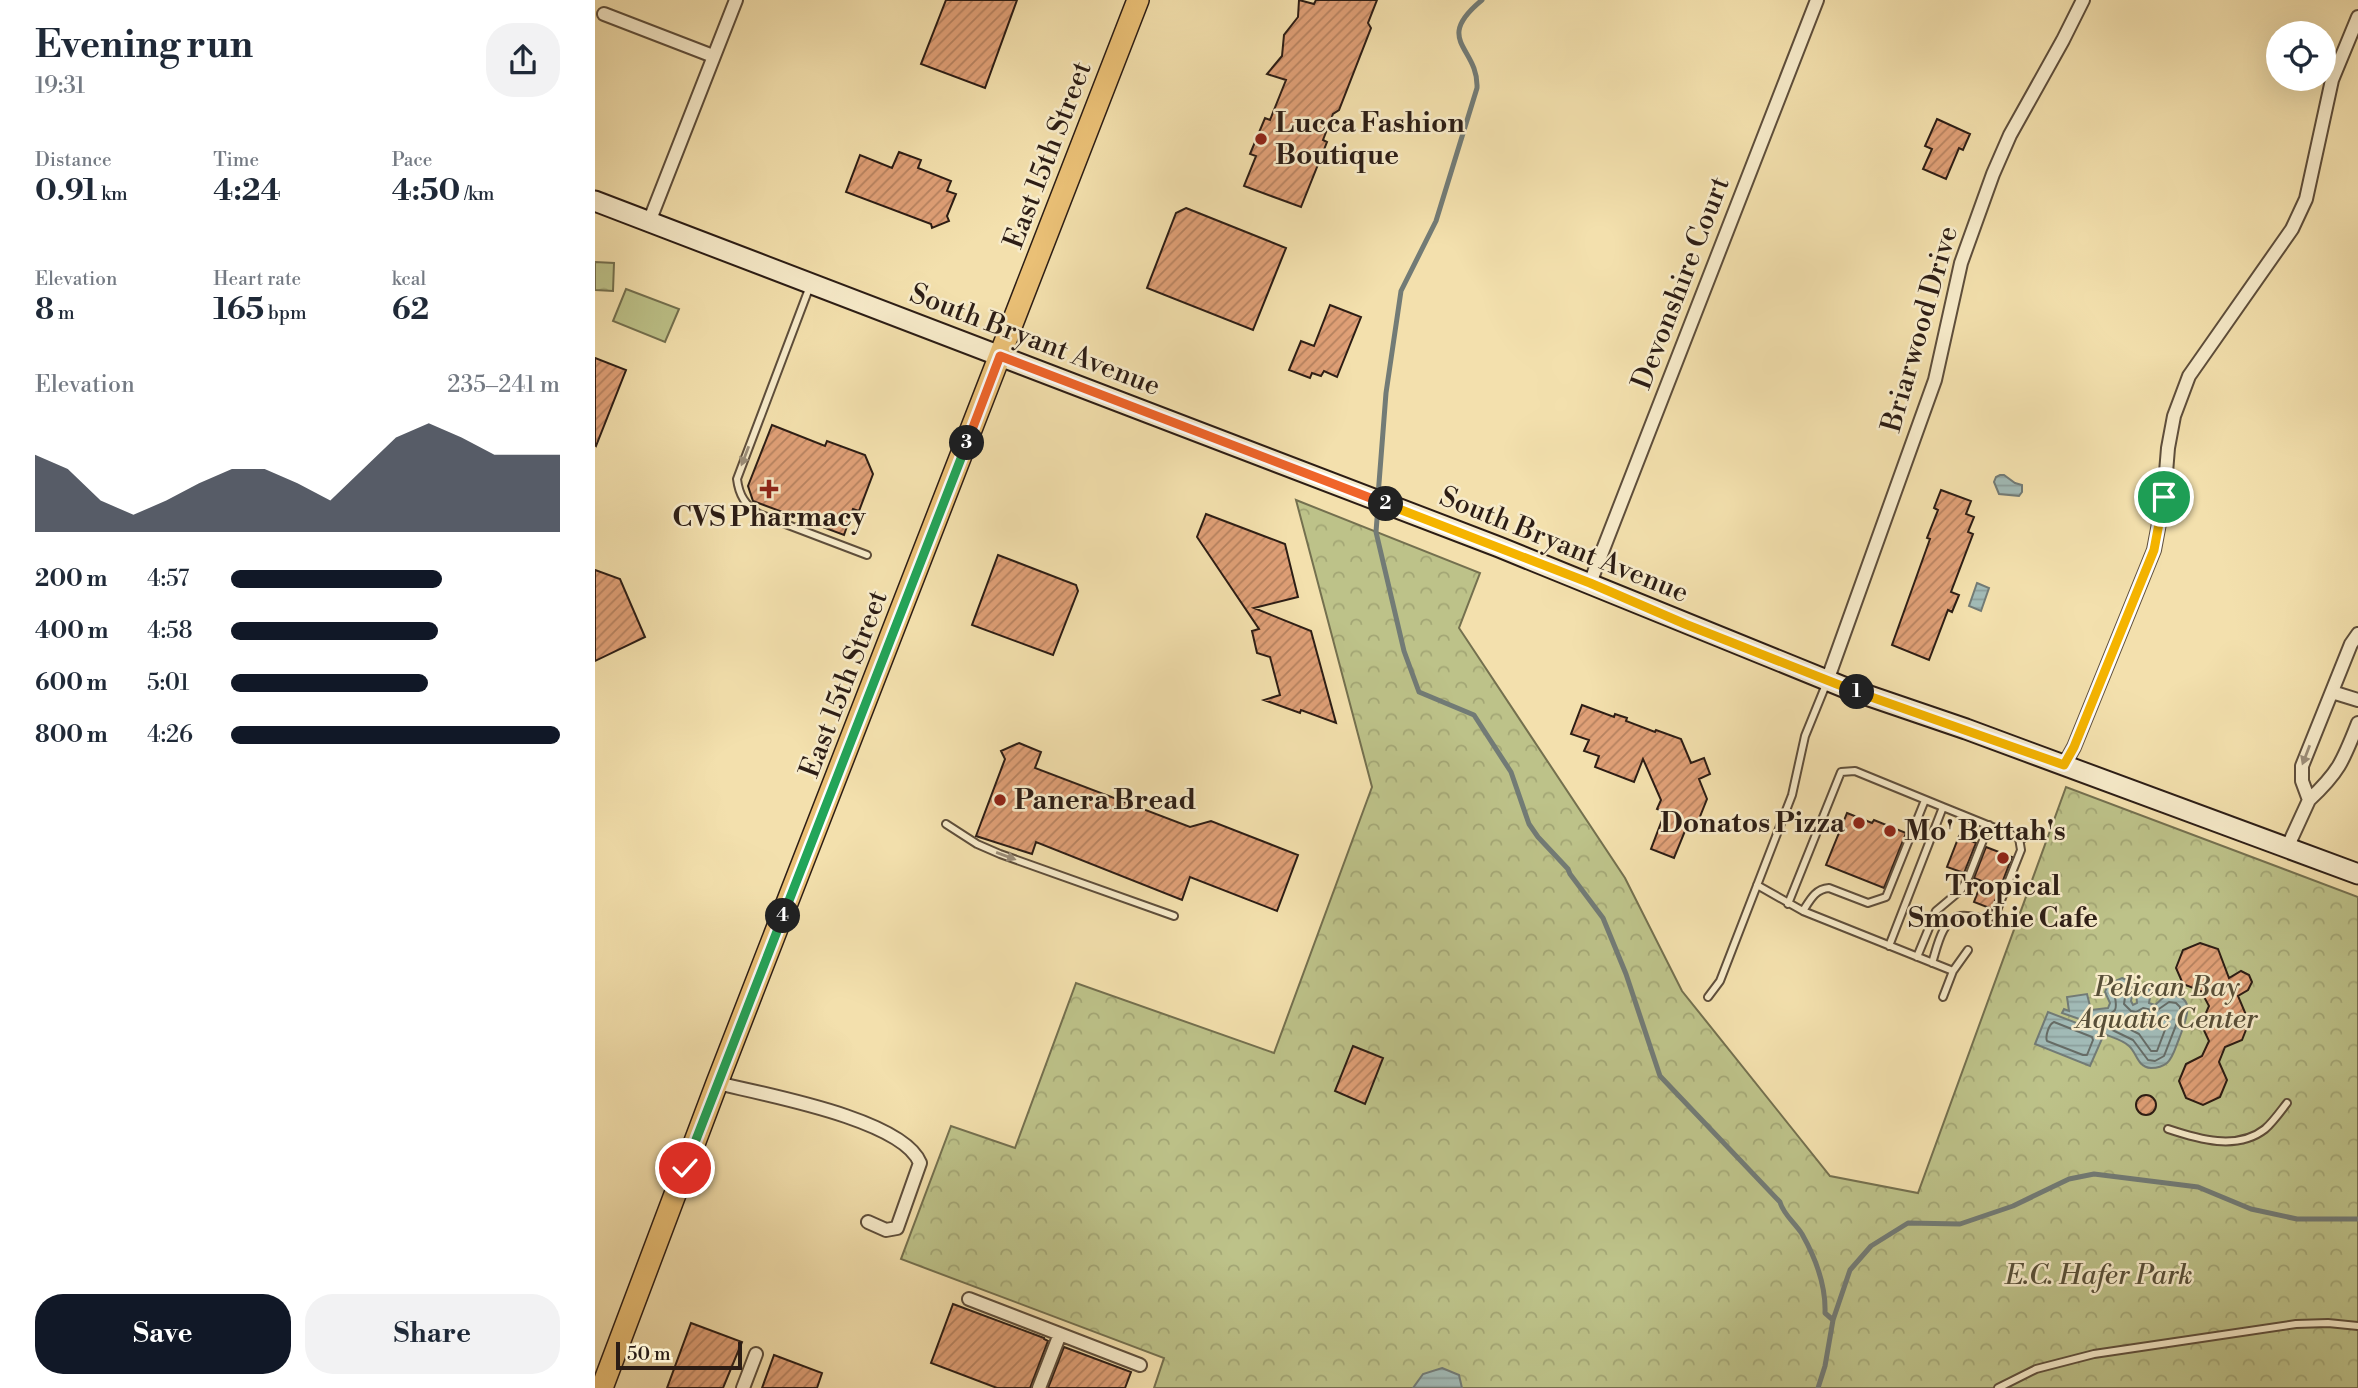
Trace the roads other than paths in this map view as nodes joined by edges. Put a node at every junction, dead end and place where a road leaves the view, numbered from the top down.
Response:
1 (736, 0) edge
2 (1139, 0) edge
3 (1817, 0) edge
4 (2083, 0) edge
5 (604, 14) dead end
6 (2358, 17) edge
7 (713, 56) junction
8 (595, 201) edge
9 (649, 222) junction
10 (815, 287) junction
11 (1000, 356) junction
12 (867, 555) dead end
13 (1590, 583) junction
14 (2358, 634) edge
15 (1827, 681) junction
16 (2332, 692) junction
17 (2358, 700) edge
18 (2358, 723) edge
19 (2064, 765) junction
20 (1925, 800) junction
21 (2309, 800) junction
22 (1943, 807) junction
23 (946, 824) dead end
24 (1989, 825) junction
25 (2287, 848) junction
26 (2358, 874) edge
27 (1758, 884) junction
28 (1788, 904) junction
29 (1803, 911) junction
30 (1174, 916) dead end
31 (1889, 946) junction
32 (1968, 950) dead end
33 (1917, 957) junction
34 (1931, 963) junction
35 (1953, 971) junction
36 (1708, 997) dead end
37 (1943, 997) dead end
38 (717, 1083) junction
39 (2287, 1103) dead end
40 (2168, 1129) dead end
41 (868, 1222) dead end
42 (969, 1299) dead end
43 (2358, 1326) edge
44 (1060, 1334) junction
45 (756, 1353) dead end
46 (1140, 1365) dead end
47 (602, 1388) edge
48 (743, 1388) edge
49 (1039, 1388) edge
50 (1998, 1388) edge

1 - 7 street
2 - 11 main road, East 15th Street
3 - 13 street, Devonshire Court
4 - 15 street, Briarwood Drive
5 - 7 street
6 - 19 street
7 - 9 street
8 - 9 main road, South Bryant Avenue
9 - 10 main road, South Bryant Avenue
10 - 11 main road, South Bryant Avenue
10 -> 12 lane
11 - 13 main road, South Bryant Avenue
11 - 38 main road, East 15th Street
13 - 15 main road, South Bryant Avenue
14 - 16 street
15 - 19 main road, South Bryant Avenue
15 - 27 lane
16 - 17 street
16 -> 21 street
18 - 21 street
19 - 25 main road, South Bryant Avenue
20 - 22 lane
20 - 28 lane
20 - 29 lane
21 - 25 street
22 - 24 lane
22 - 31 lane
23 -> 30 lane
24 - 33 lane
24 - 34 lane
25 - 26 main road, South Bryant Avenue
27 - 28 lane
27 - 36 lane
28 - 29 lane
29 - 31 lane
31 - 33 lane
32 - 35 lane
33 - 34 lane
34 - 35 lane
35 - 37 lane
38 - 41 street
38 - 47 main road, East 15th Street
39 - 40 lane
42 - 44 street
43 - 50 lane
44 - 46 street
44 - 49 street
45 - 48 street

